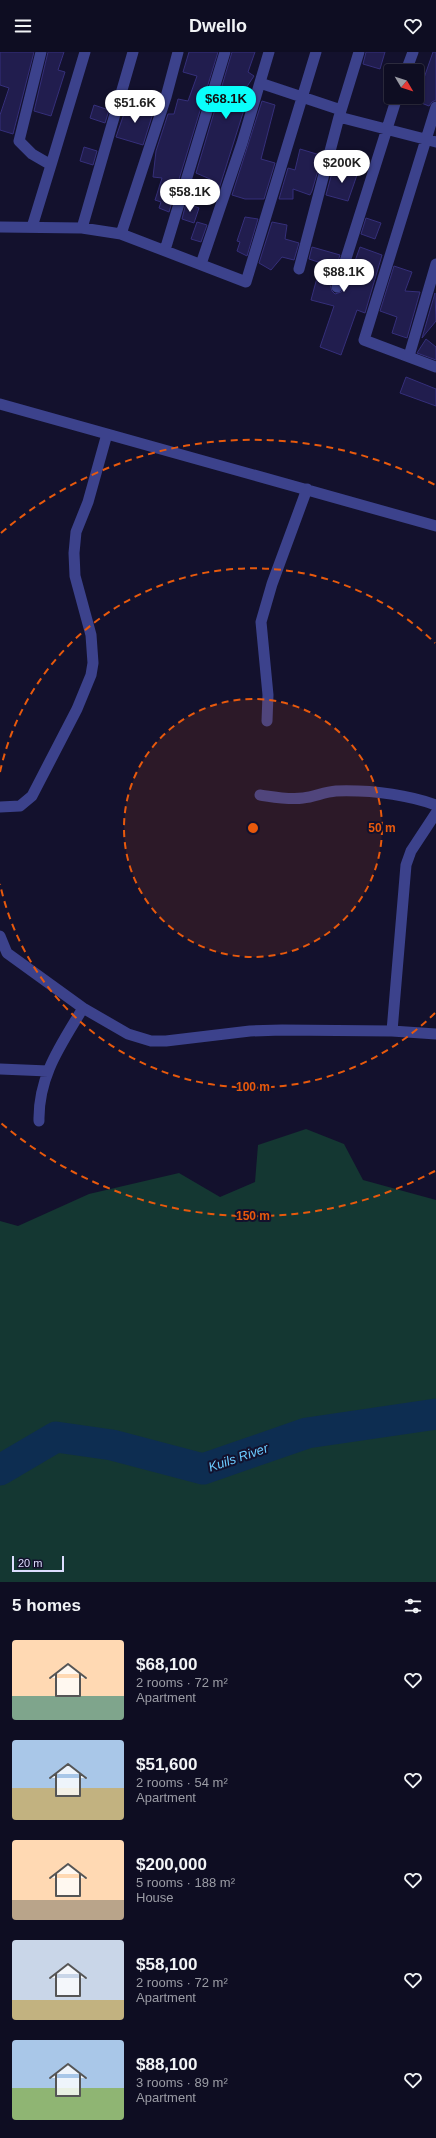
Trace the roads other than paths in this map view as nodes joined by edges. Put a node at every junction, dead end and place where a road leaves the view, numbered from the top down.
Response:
1 (41, 52) edge
2 (85, 52) edge
3 (133, 52) edge
4 (178, 52) edge
5 (225, 52) edge
6 (269, 52) edge
7 (316, 52) edge
8 (359, 52) edge
9 (413, 52) edge
10 (409, 64) edge
11 (260, 83) junction
12 (302, 98) junction
13 (395, 104) edge
14 (436, 107) edge
15 (340, 114) junction
16 (386, 130) junction
17 (431, 141) edge
18 (51, 165) junction
19 (0, 227) edge
20 (32, 227) junction
21 (82, 228) junction
22 (121, 234) junction
23 (165, 250) junction
24 (201, 264) junction
25 (436, 264) edge
26 (299, 269) dead end
27 (337, 287) dead end
28 (409, 356) junction
29 (436, 367) edge
30 (0, 404) edge
31 (107, 434) junction
32 (306, 489) junction
33 (436, 526) edge
34 (267, 721) dead end
35 (260, 795) dead end
36 (436, 804) edge
37 (0, 807) edge
38 (436, 813) edge
39 (0, 936) edge
40 (83, 1008) junction
41 (392, 1031) junction
42 (436, 1034) edge
43 (0, 1069) edge
44 (48, 1071) junction
45 (39, 1121) dead end

1 - 18 street
2 - 18 street
3 - 21 street
4 - 22 street
5 - 23 street
6 - 11 street
7 - 12 street
8 - 15 street
9 - 10 street
11 - 12 street
11 - 24 street
12 - 15 street
12 - 24 street
13 - 16 street
14 - 17 street
15 - 16 street
15 - 26 street
16 - 17 street
16 - 27 street
17 - 28 street
18 - 20 street
19 - 20 street
20 - 21 street
21 - 22 street
22 - 23 street
23 - 24 street
25 - 28 street
28 - 29 street
30 - 31 street
31 - 32 street
31 - 37 street
32 - 33 street
32 - 34 street
35 - 36 street
38 - 41 street
39 - 40 street
40 - 41 street
40 - 44 street
41 - 42 street
43 - 44 street
44 - 45 street

